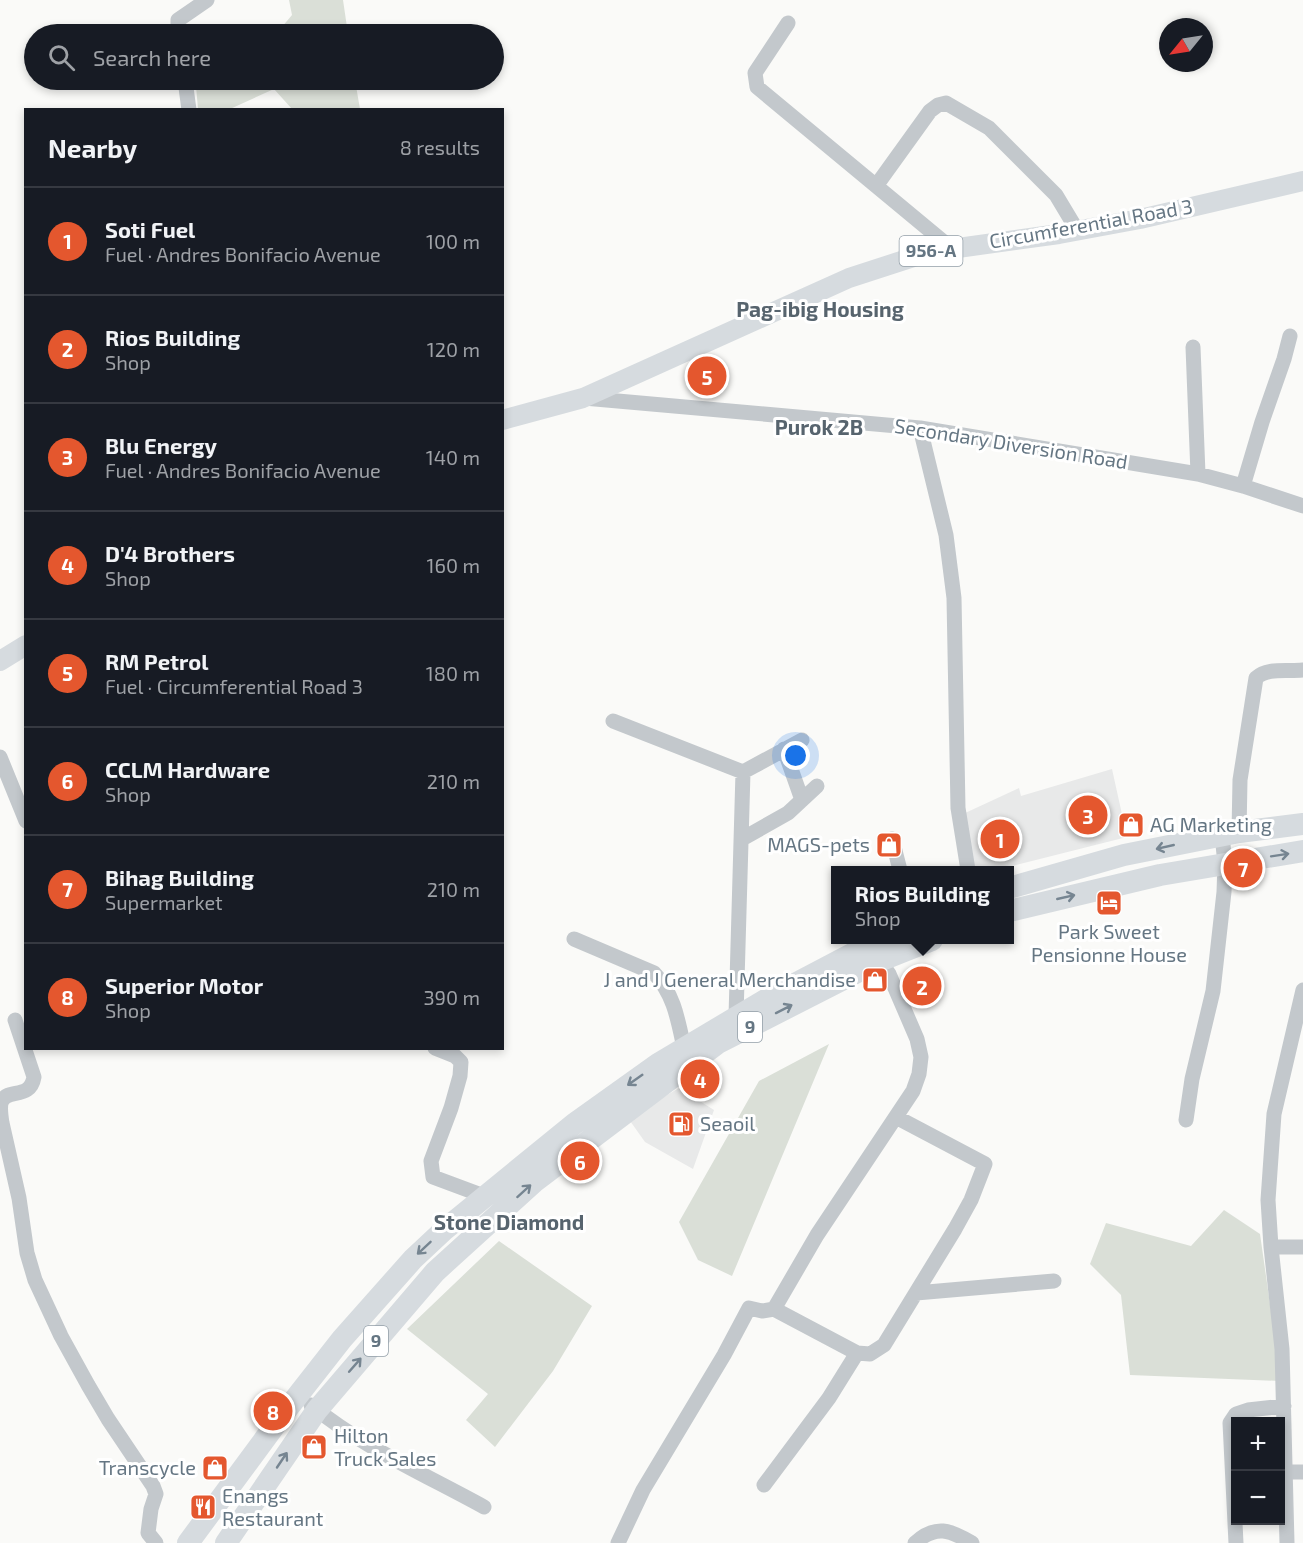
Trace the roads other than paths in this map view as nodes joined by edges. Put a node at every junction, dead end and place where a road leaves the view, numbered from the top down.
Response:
1 (207, 0) edge
2 (788, 23) dead end
3 (178, 24) edge
4 (186, 90) edge
5 (189, 108) edge
6 (1303, 181) edge
7 (876, 186) junction
8 (1077, 230) junction
9 (951, 248) junction
10 (1290, 336) dead end
11 (1193, 347) dead end
12 (583, 398) junction
13 (504, 419) edge
14 (920, 428) junction
15 (1198, 474) junction
16 (1243, 486) junction
17 (1303, 506) edge
18 (24, 646) edge
19 (0, 661) edge
20 (1303, 670) edge
21 (613, 721) dead end
22 (802, 740) dead end
23 (784, 749) junction
24 (0, 757) edge
25 (743, 772) junction
26 (817, 786) dead end
27 (802, 800) junction
28 (24, 816) edge
29 (1303, 824) edge
30 (1231, 833) junction
31 (742, 839) junction
32 (892, 839) dead end
33 (1303, 851) edge
34 (1225, 864) junction
35 (899, 866) edge
36 (967, 866) edge
37 (1014, 887) edge
38 (1014, 910) edge
39 (574, 939) dead end
40 (903, 944) edge
41 (879, 948) edge
42 (1303, 990) edge
43 (736, 1016) junction
44 (15, 1020) dead end
45 (24, 1047) edge
46 (684, 1048) junction
47 (25, 1050) edge
48 (440, 1050) edge
49 (896, 1117) junction
50 (1186, 1120) dead end
51 (484, 1196) junction
52 (1270, 1247) junction
53 (1303, 1247) edge
54 (1054, 1281) dead end
55 (916, 1293) junction
56 (774, 1310) junction
57 (857, 1353) junction
58 (299, 1395) junction
59 (1284, 1406) junction
60 (317, 1410) junction
61 (1286, 1472) junction
62 (1303, 1472) edge
63 (764, 1485) dead end
64 (484, 1507) dead end
65 (156, 1543) edge
66 (188, 1543) edge
67 (226, 1543) edge
68 (618, 1543) edge
69 (915, 1543) edge
70 (972, 1543) edge
71 (1236, 1543) edge
72 (1287, 1543) edge

1 - 3 street
2 - 7 street
4 - 5 street
6 - 8 main road, Circumferential Road 3 / 956-A
7 - 8 street
7 - 9 street
8 - 9 main road, Circumferential Road 3 / 956-A
9 - 12 main road, Circumferential Road 3 / 956-A
10 - 16 street
11 - 15 street
12 - 13 main road, Secondary Diversion Road / 956-A
12 - 14 street, Secondary Diversion Road / 956-A
14 - 15 street, Secondary Diversion Road / 956-A
14 - 36 street
15 - 16 street, Secondary Diversion Road / 956-A
16 - 17 street, Secondary Diversion Road / 956-A
18 - 19 main road
20 - 30 street
21 - 25 street
22 - 23 street
23 - 25 street
23 - 27 street
24 - 28 street
25 - 31 street
26 - 27 street
27 - 31 street
29 - 30 highway
30 - 34 street
30 -> 37 highway
31 - 43 street
32 - 35 street
34 -> 33 highway
38 -> 34 highway
34 - 50 street
39 - 46 street
40 - 41 highway, 9
41 - 43 highway, 9
41 - 49 street
60 -> 41 highway, 9
42 - 52 street
43 - 46 highway, 9
44 - 45 street
46 -> 51 highway, 9
47 - 65 street
48 - 51 street
49 - 55 street
49 - 56 street
51 -> 58 highway, 9
52 - 53 street
52 - 59 street
54 - 55 street
55 - 57 street
56 - 57 street
56 - 68 street
57 - 63 street
58 - 60 street
58 - 66 highway, 9
59 - 61 street
59 - 71 street
60 - 64 street
67 -> 60 highway, 9
61 - 62 street
61 - 72 street
69 - 70 street

